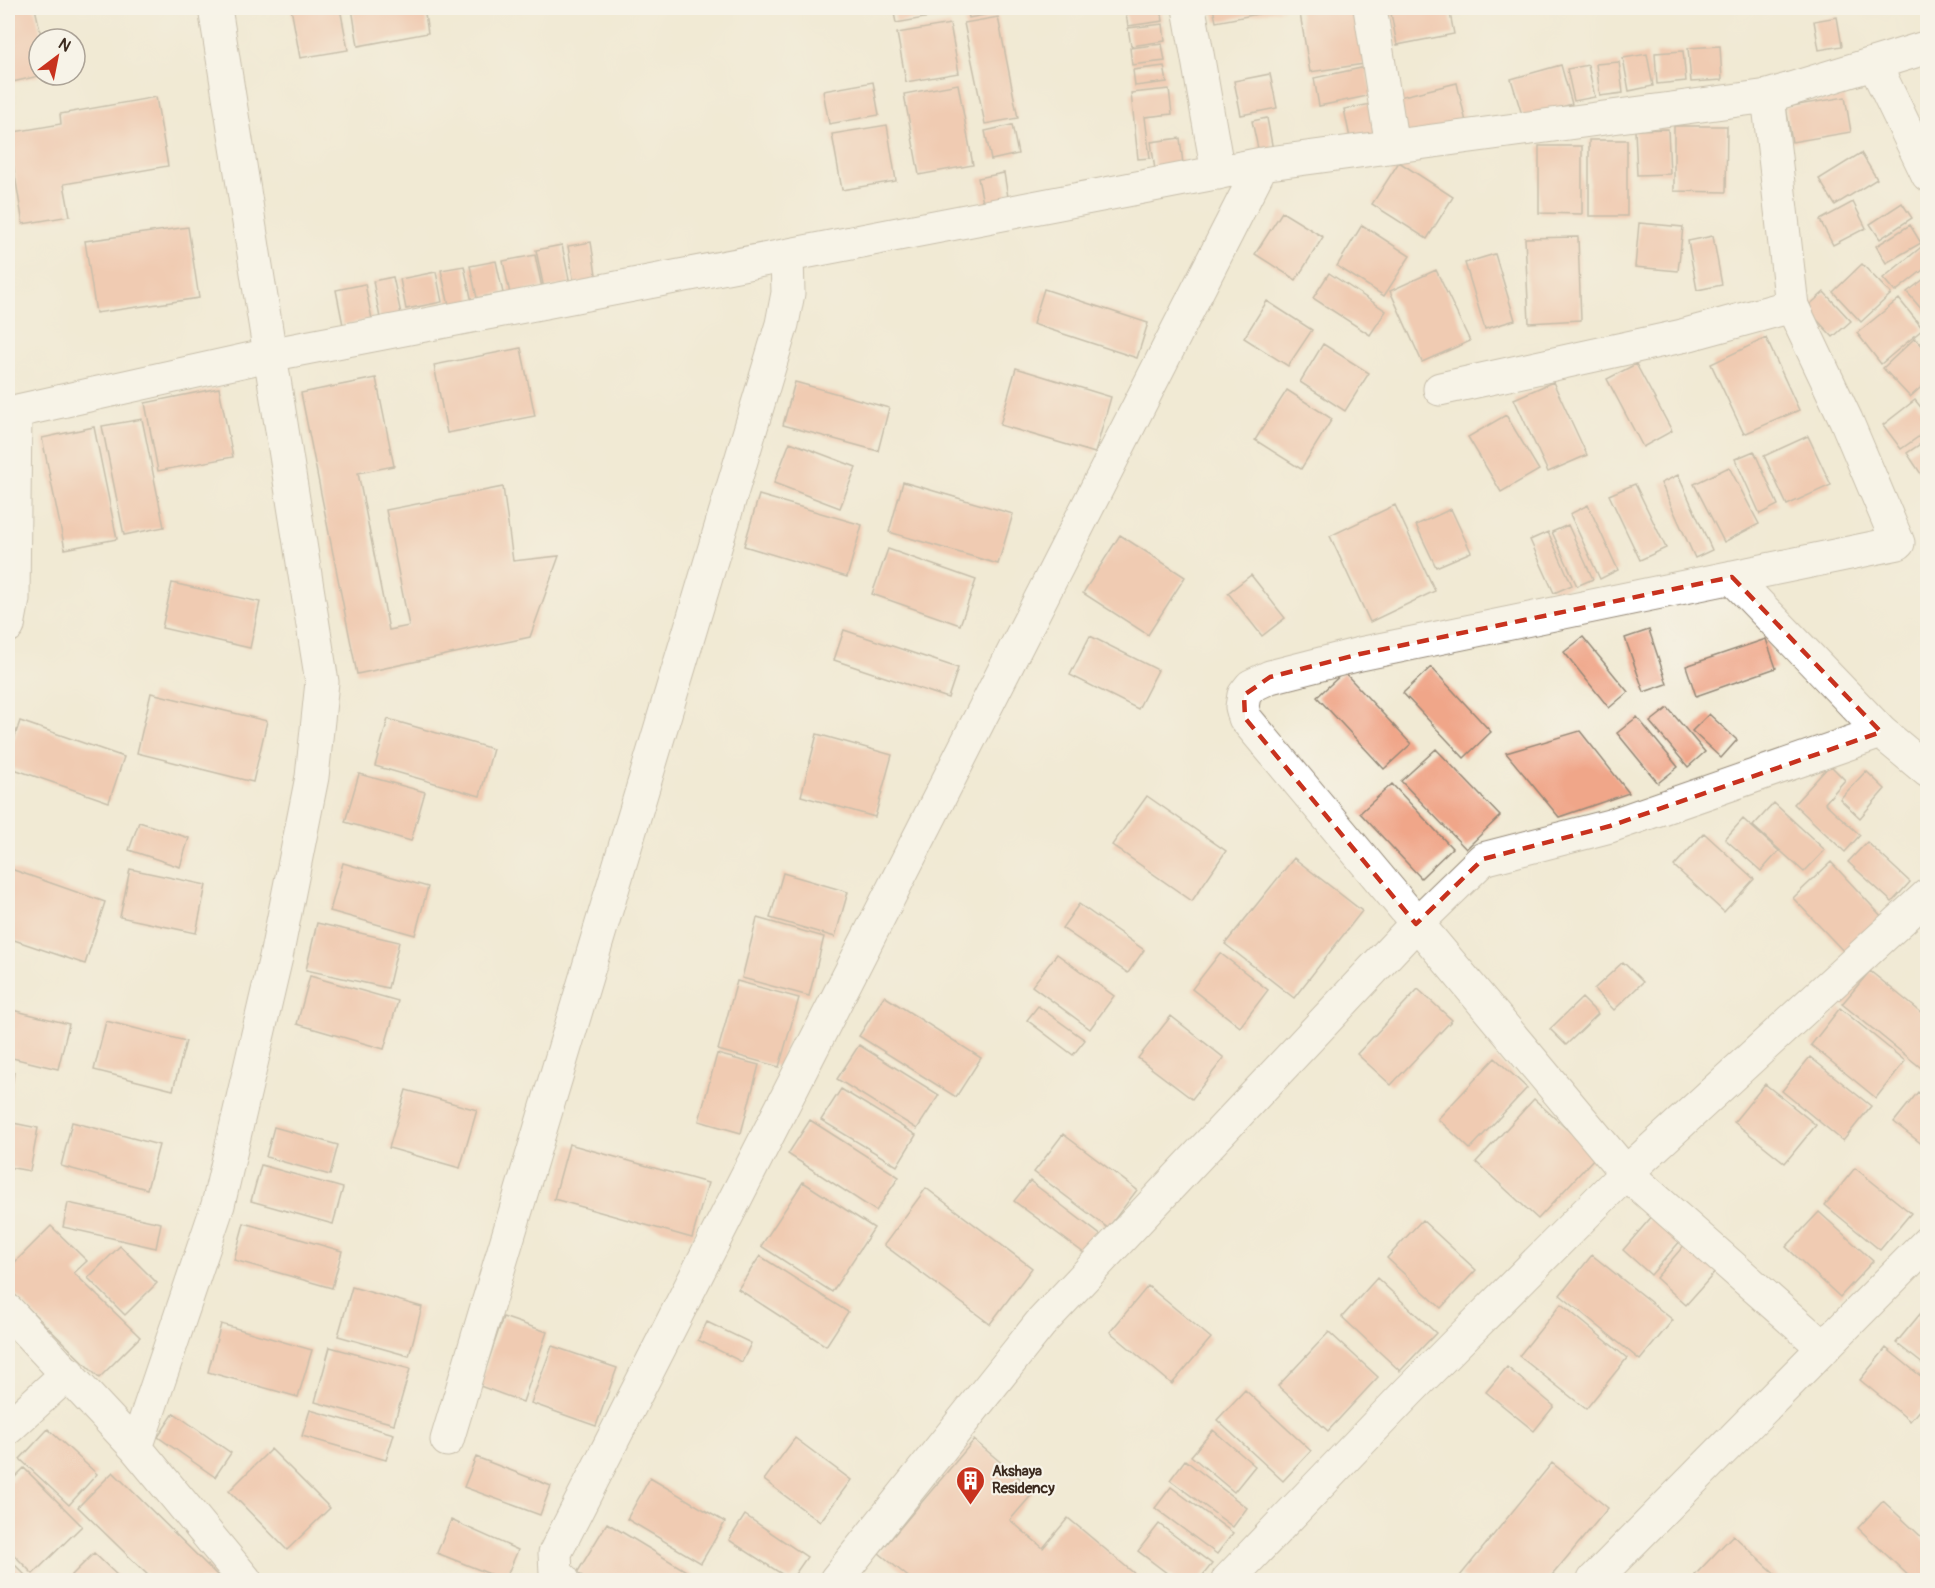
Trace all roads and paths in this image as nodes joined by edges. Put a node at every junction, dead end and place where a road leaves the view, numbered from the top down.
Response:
1 (215, 8) edge
2 (1189, 8) edge
3 (1370, 8) edge
4 (1928, 47) edge
5 (1875, 64) junction
6 (1768, 96) junction
7 (1392, 146) junction
8 (1262, 164) junction
9 (1218, 173) junction
10 (1928, 175) edge
11 (788, 256) junction
12 (1792, 306) junction
13 (269, 355) junction
14 (1440, 389) dead end
15 (11, 412) edge
16 (1732, 577) junction
17 (8, 626) edge
18 (1881, 732) junction
19 (1928, 771) edge
20 (1928, 895) edge
21 (1416, 924) junction
22 (1626, 1173) junction
23 (1928, 1242) edge
24 (8, 1311) edge
25 (1824, 1348) junction
26 (68, 1373) junction
27 (8, 1428) edge
28 (447, 1440) dead end
29 (136, 1449) junction
30 (245, 1581) edge
31 (563, 1581) edge
32 (836, 1581) edge
33 (1228, 1581) edge
34 (1594, 1581) edge

1 - 13 street
2 - 9 street
3 - 7 street
4 - 5 street
5 - 6 street
5 - 10 street
6 - 7 street
6 - 12 street
7 - 8 street
8 - 9 street
8 - 31 street
9 - 11 street
11 - 13 street
11 - 28 street
12 - 14 street
12 - 16 street
13 - 15 street
13 - 29 street
15 - 17 street
16 - 18 street
16 - 21 street
18 - 19 street
18 - 21 street
20 - 22 street
21 - 22 street
21 - 32 street
22 - 25 street
22 - 33 street
23 - 25 street
24 - 26 street
25 - 34 street
26 - 27 street
26 - 29 street
29 - 30 street

